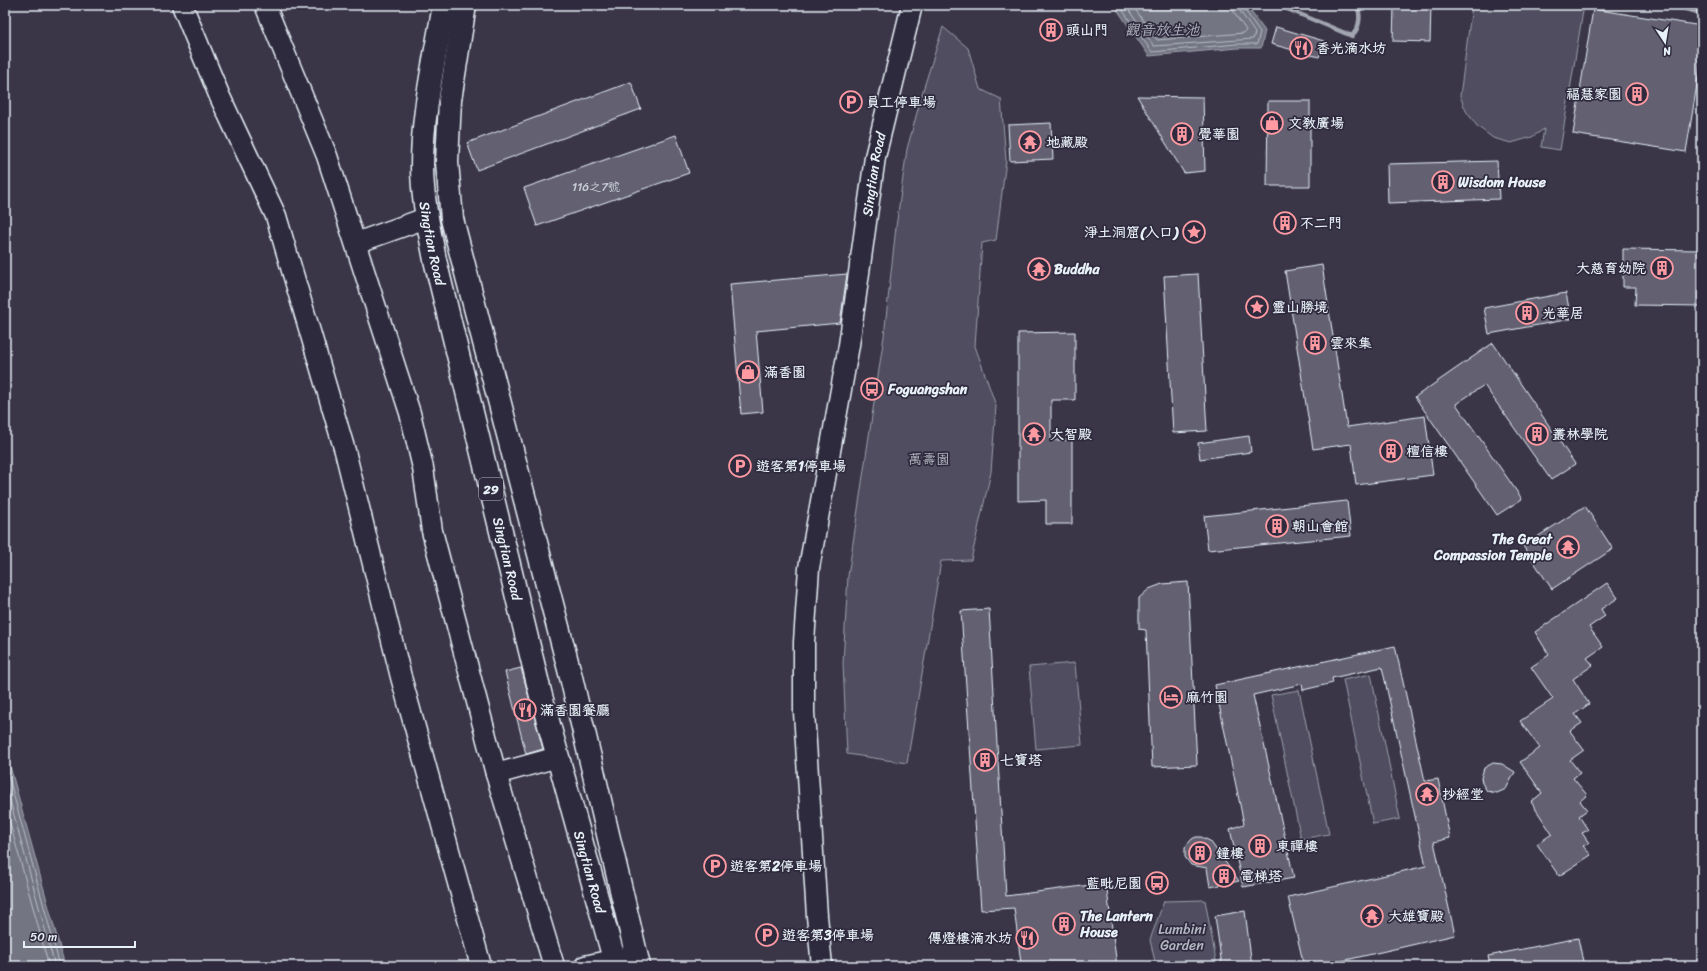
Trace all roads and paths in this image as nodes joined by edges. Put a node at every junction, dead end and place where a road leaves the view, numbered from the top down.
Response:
1 (182, 5) edge
2 (265, 5) edge
3 (444, 5) edge
4 (464, 5) edge
5 (912, 5) edge
6 (426, 218) junction
7 (356, 243) junction
8 (539, 554) junction
9 (509, 563) junction
10 (558, 757) junction
11 (496, 774) junction
12 (595, 779) junction
13 (567, 788) junction
14 (638, 961) edge
15 (615, 963) edge
16 (481, 966) edge
17 (554, 966) edge
18 (585, 966) edge
19 (822, 966) edge

1 - 16 street
2 - 7 street
3 - 6 main road, Singtian Road / 29
4 - 8 main road, Singtian Road / 29
5 - 19 street, Singtian Road
6 - 7 street
6 - 9 main road, Singtian Road / 29
7 - 11 street
8 - 9 main road
8 - 12 main road, Singtian Road / 29
9 - 10 main road, Singtian Road / 29
10 - 11 street
10 - 13 main road, Singtian Road / 29
11 - 17 street
12 - 13 main road
12 - 14 main road, Singtian Road / 29
13 - 15 main road, Singtian Road / 29
14 - 15 street
15 - 18 street

